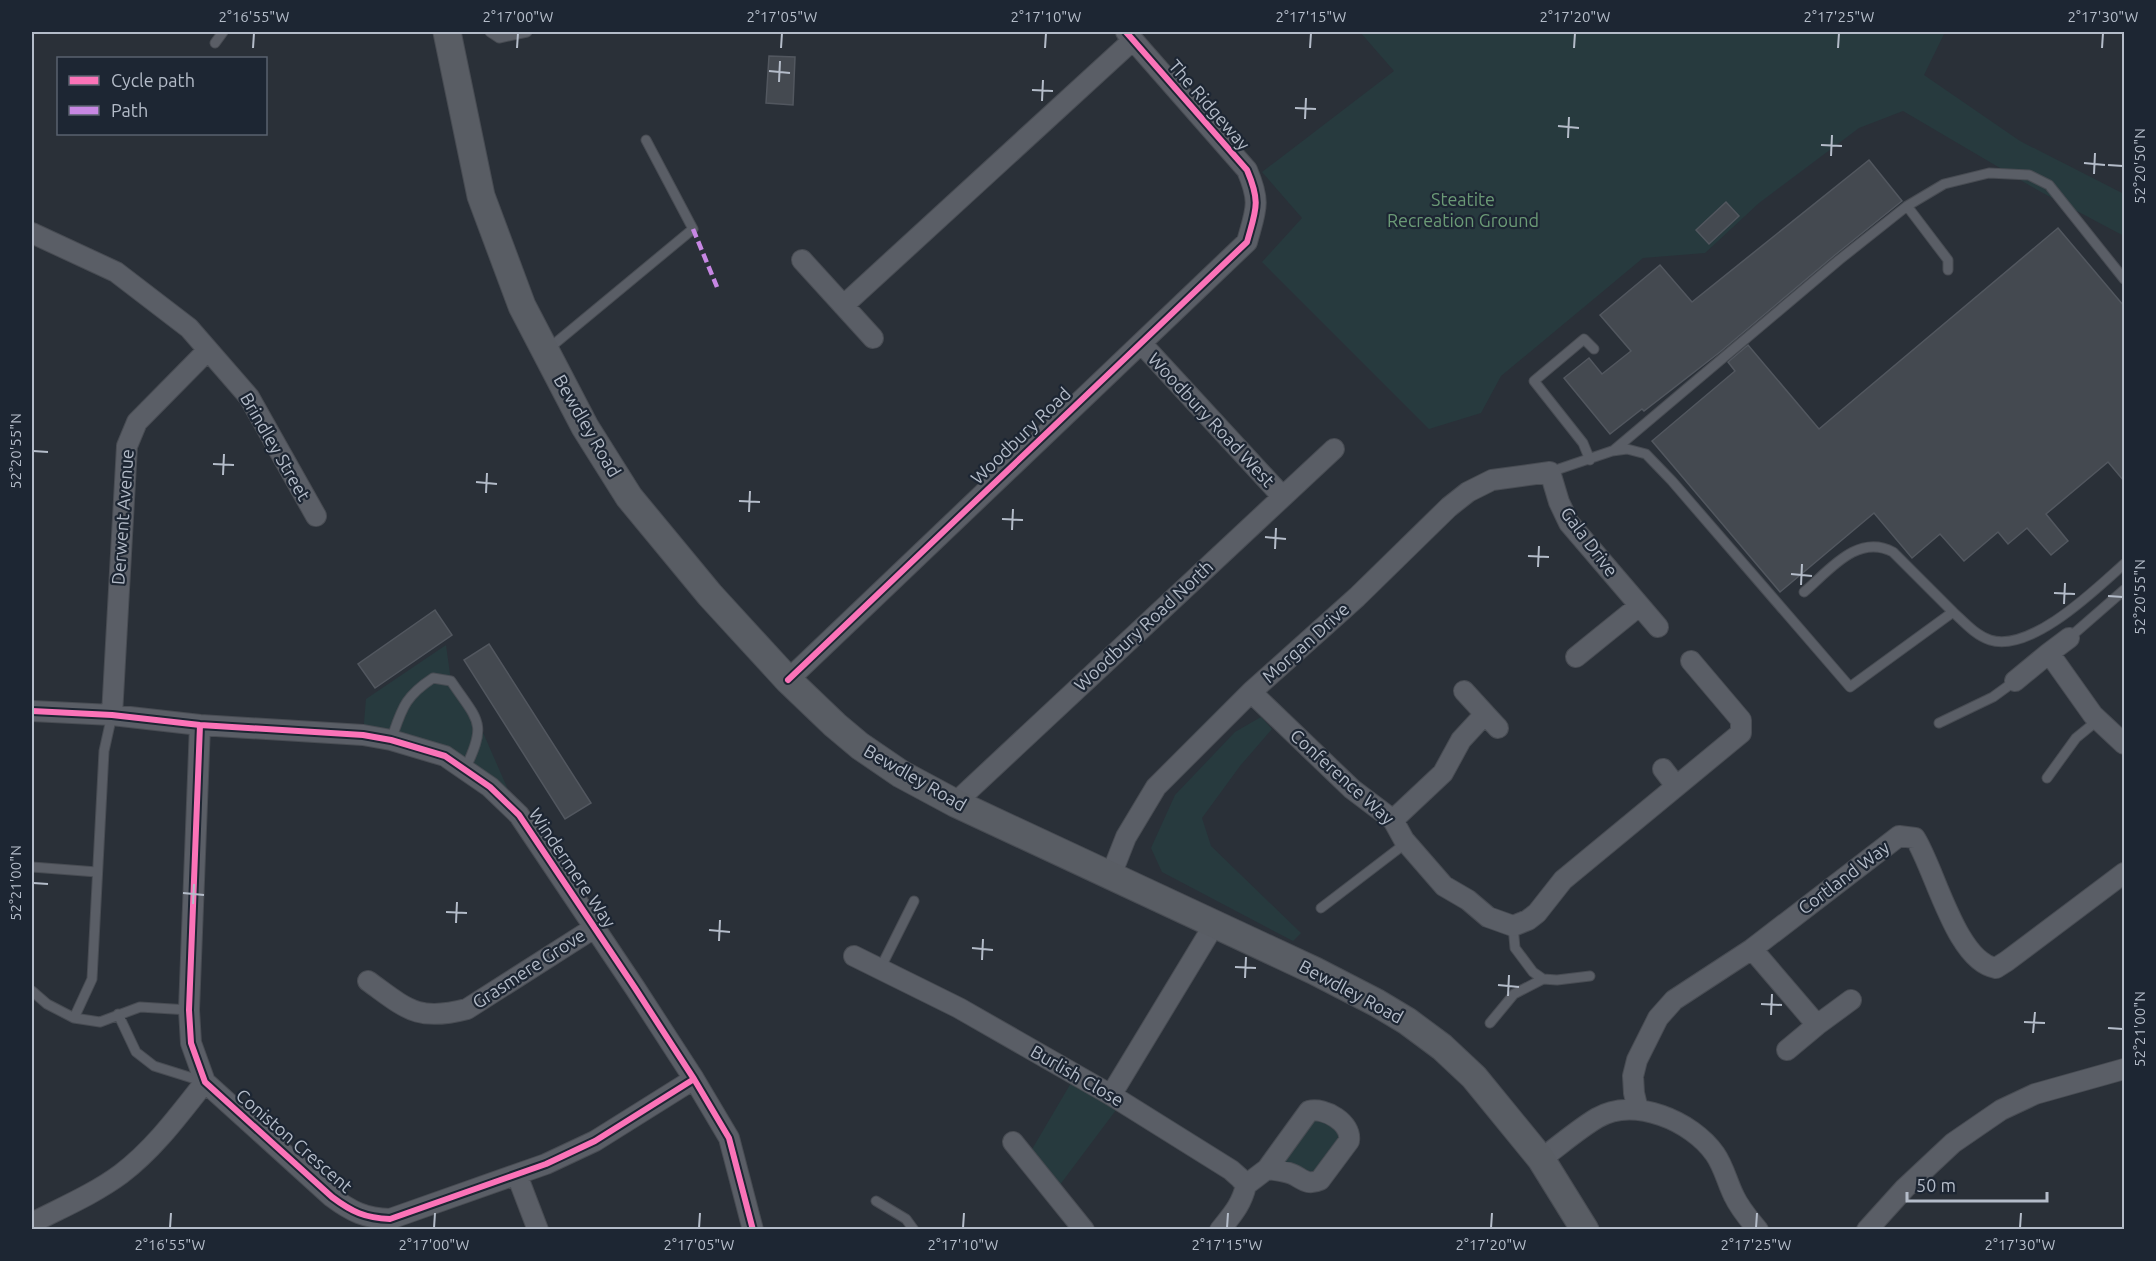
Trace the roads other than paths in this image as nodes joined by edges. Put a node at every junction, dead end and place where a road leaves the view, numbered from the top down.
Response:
1 (224, 32) edge
2 (447, 32) edge
3 (490, 32) edge
4 (527, 32) edge
5 (1130, 36) edge
6 (215, 43) dead end
7 (646, 140) dead end
8 (1257, 204) joint
9 (1907, 206) junction
10 (32, 233) edge
11 (802, 260) dead end
12 (1948, 270) dead end
13 (2124, 279) edge
14 (844, 305) junction
15 (873, 338) dead end
16 (1141, 343) junction
17 (208, 350) junction
18 (1594, 350) dead end
19 (545, 352) junction
20 (1334, 449) dead end
21 (1612, 451) junction
22 (1590, 460) junction
23 (1550, 472) junction
24 (1281, 496) junction
25 (316, 516) dead end
26 (2124, 564) edge
27 (2124, 590) edge
28 (1804, 592) dead end
29 (1639, 606) junction
30 (1953, 612) junction
31 (1658, 627) dead end
32 (2069, 638) joint
33 (2049, 653) junction
34 (1576, 657) dead end
35 (1691, 661) dead end
36 (788, 680) junction
37 (2015, 681) joint
38 (1464, 690) dead end
39 (1251, 692) junction
40 (32, 711) edge
41 (112, 715) junction
42 (2098, 720) junction
43 (1939, 723) dead end
44 (200, 725) junction
45 (391, 740) junction
46 (2124, 744) edge
47 (465, 769) junction
48 (1663, 769) dead end
49 (2047, 778) dead end
50 (1676, 786) junction
51 (955, 803) junction
52 (1393, 820) junction
53 (1406, 843) junction
54 (32, 867) edge
55 (98, 872) junction
56 (2124, 873) edge
57 (1111, 875) junction
58 (914, 901) dead end
59 (1321, 908) dead end
60 (1214, 925) junction
61 (1512, 926) junction
62 (594, 928) junction
63 (1752, 949) junction
64 (854, 956) dead end
65 (880, 969) junction
66 (1590, 976) dead end
67 (1543, 979) junction
68 (368, 981) dead end
69 (32, 991) edge
70 (1851, 1000) dead end
71 (189, 1010) junction
72 (118, 1014) junction
73 (74, 1018) junction
74 (1490, 1023) dead end
75 (1817, 1025) junction
76 (1787, 1050) dead end
77 (2124, 1069) edge
78 (694, 1079) junction
79 (205, 1082) junction
80 (1111, 1095) junction
81 (1638, 1110) junction
82 (1013, 1142) dead end
83 (1283, 1148) junction
84 (1541, 1159) junction
85 (1267, 1169) junction
86 (516, 1175) junction
87 (1293, 1175) junction
88 (1246, 1185) junction
89 (876, 1202) dead end
90 (32, 1222) edge
91 (1575, 1223) edge
92 (538, 1230) edge
93 (753, 1230) edge
94 (914, 1230) edge
95 (1084, 1230) edge
96 (1220, 1230) edge
97 (1758, 1230) edge
98 (1867, 1230) edge

1 - 6 lane
2 - 19 main road, Bewdley Road
3 - 4 lane
5 - 8 street, The Ridgeway
5 - 14 street, The Ridgeway
7 - 19 lane
8 - 16 street, Woodbury Road
9 - 12 lane
9 - 13 lane
9 - 21 lane
10 - 17 street, Brindley Street
11 - 14 street
14 - 15 street
16 - 24 street, Woodbury Road West
16 - 36 street, Woodbury Road
17 - 25 street, Brindley Street
17 - 41 street, Derwent Avenue
18 - 22 lane
19 - 36 main road, Bewdley Road
20 - 24 street, Woodbury Road North
21 - 22 lane
21 - 30 lane
22 - 23 lane
23 - 29 street, Gala Drive
23 - 39 street, Morgan Drive
24 - 51 street, Woodbury Road North
26 - 30 lane
27 - 32 lane
28 - 30 lane
29 - 31 street, Gala Drive
29 - 34 street
32 - 33 street
33 - 37 street
33 - 42 street
35 - 50 street
36 - 51 main road, Bewdley Road
37 - 43 lane
38 - 52 street
39 - 52 street, Conference Way
39 - 57 street, Morgan Drive
40 - 41 street, Windermere Way
41 - 44 street, Windermere Way
41 - 55 lane
42 - 46 street
42 - 49 lane
44 - 45 street, Windermere Way
44 - 71 street, Coniston Crescent
45 - 47 street, Windermere Way
45 - 47 lane
47 - 62 street, Windermere Way
48 - 50 street
50 - 61 street
51 - 57 main road, Bewdley Road
52 - 53 street, Conference Way
53 - 59 lane
53 - 61 street, Conference Way
54 - 55 lane
55 - 73 lane
56 - 63 street, Cortland Way
57 - 60 main road, Bewdley Road
58 - 65 lane
60 - 80 street
60 - 84 main road, Bewdley Road
61 - 67 lane
62 - 68 street, Grasmere Grove
62 - 78 street, Windermere Way
63 - 75 street
63 - 81 street, Cortland Way
64 - 65 street, Burlish Close
65 - 80 street, Burlish Close
66 - 67 lane
67 - 74 lane
69 - 73 lane
70 - 75 street
71 - 72 lane
71 - 79 street, Coniston Crescent
72 - 73 lane
72 - 79 lane
75 - 76 street
77 - 98 street
78 - 86 street, Coniston Crescent
78 - 93 street, Windermere Way
79 - 86 street, Coniston Crescent
79 - 90 street
80 - 88 street, Burlish Close
81 - 84 street
81 - 97 street
82 - 95 street
83 - 85 street
83 - 87 street
83 - 87 street
84 - 91 main road, Bewdley Road
85 - 87 street
85 - 88 street
86 - 92 street
88 - 96 street
89 - 94 lane

